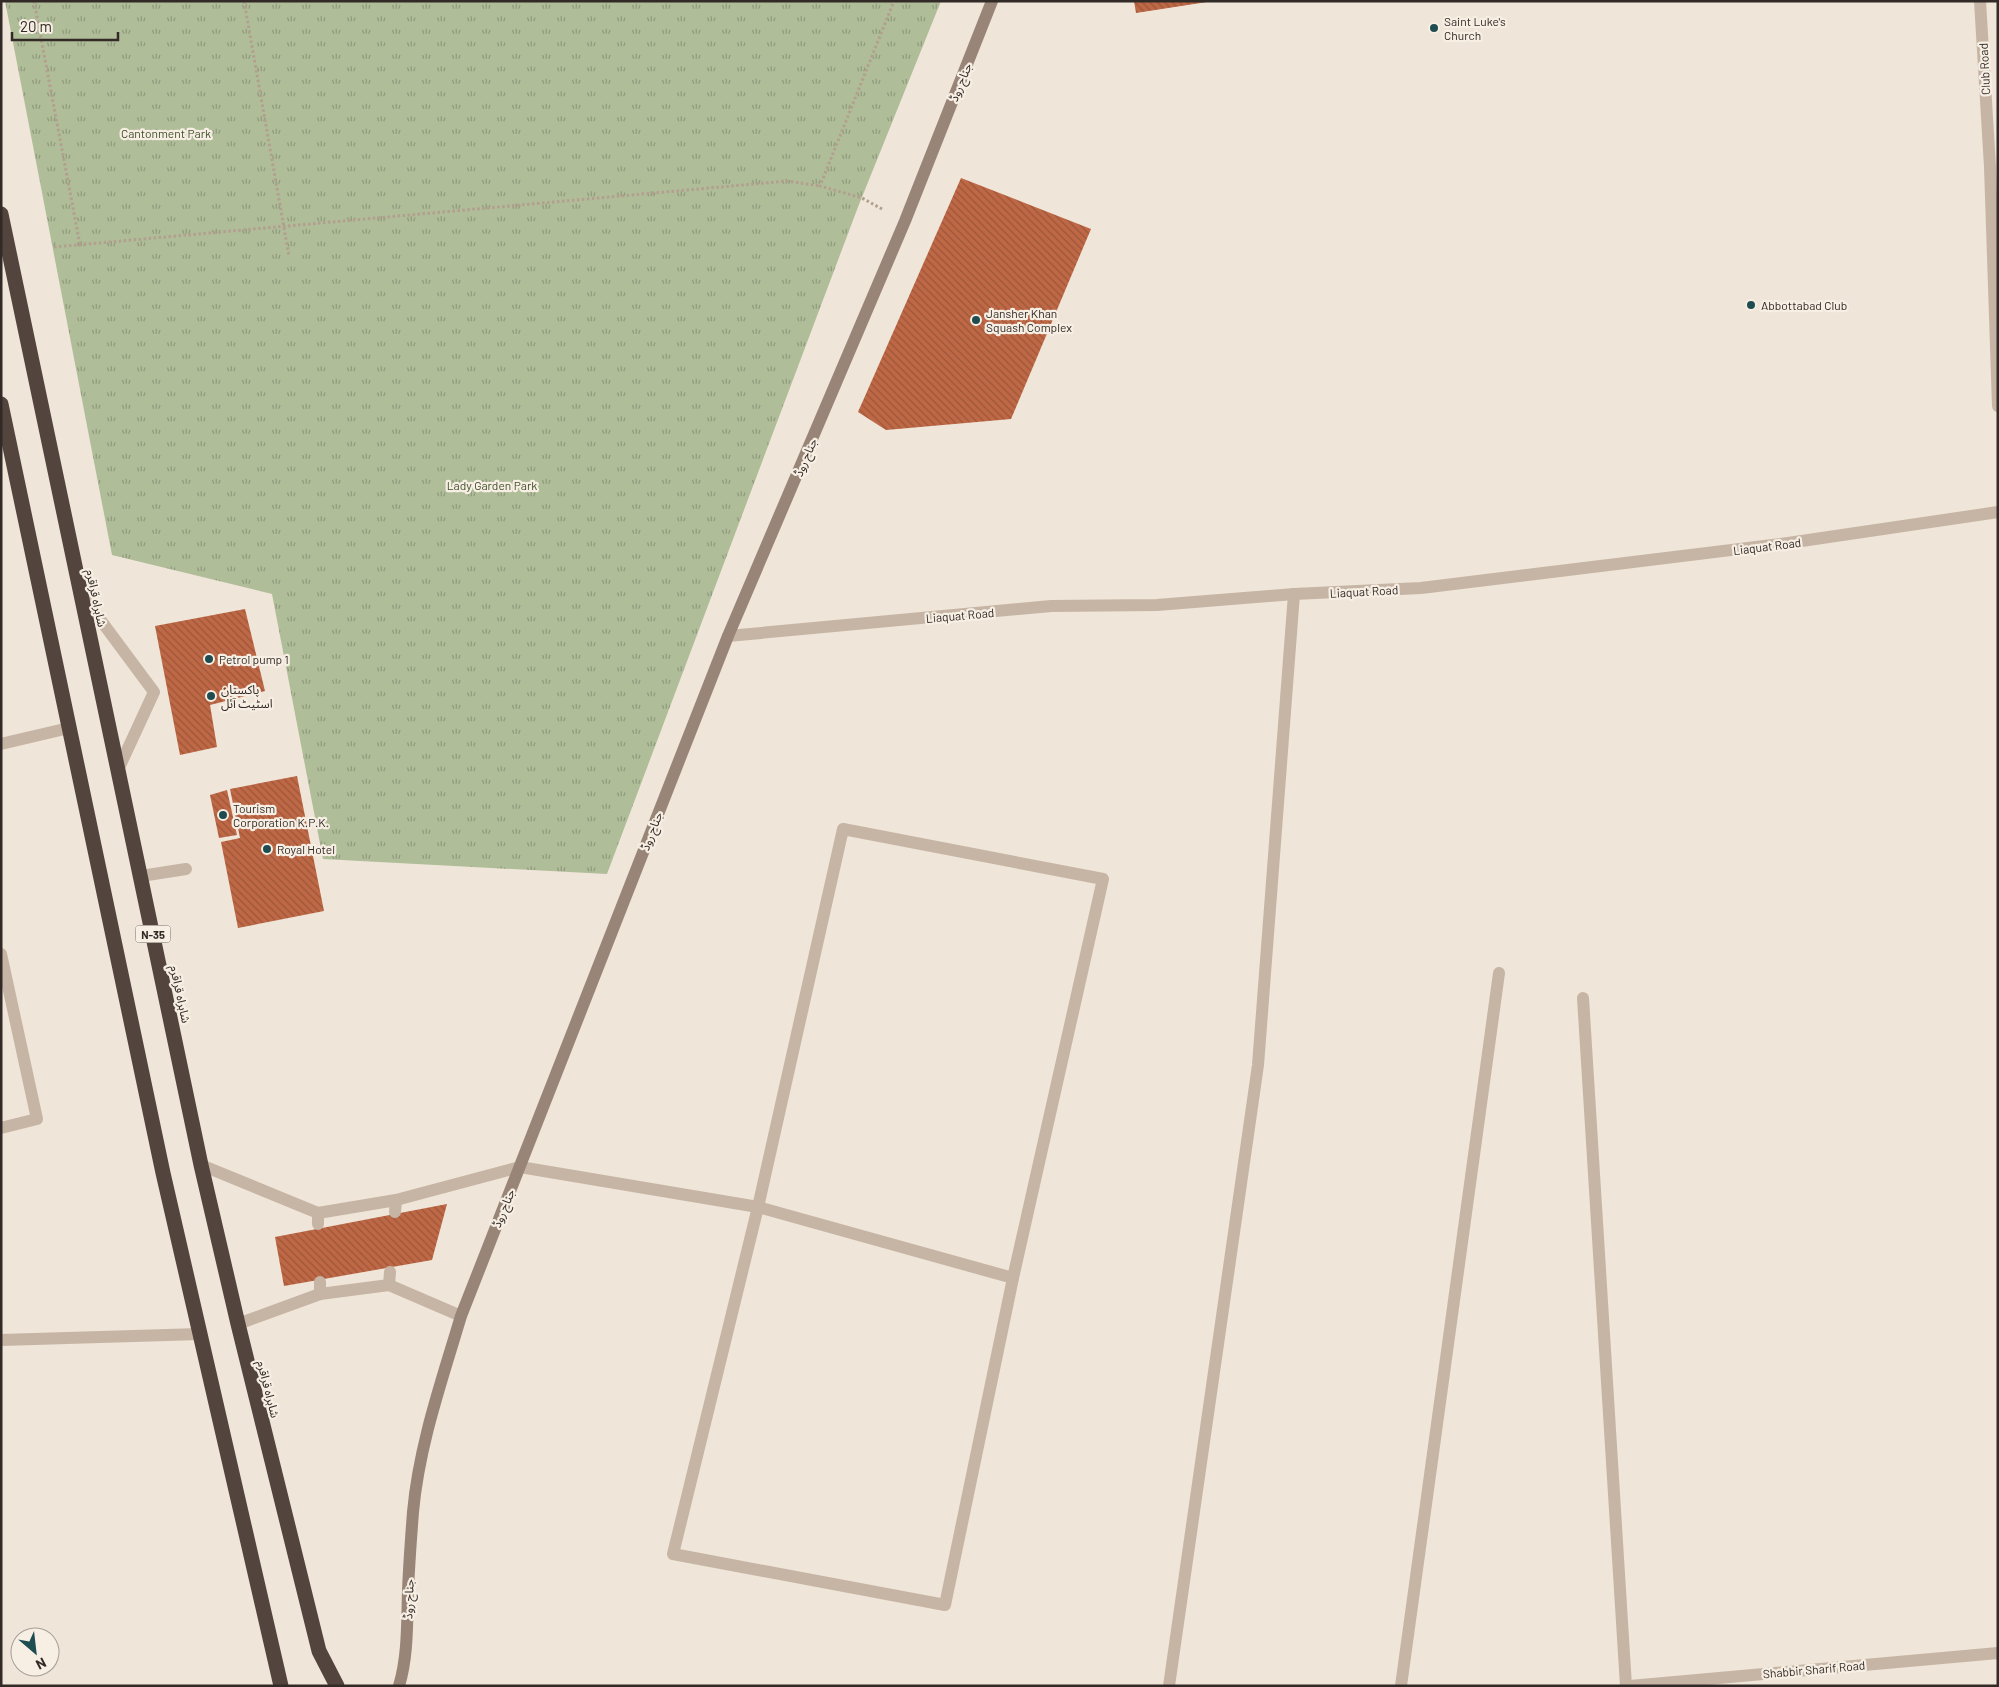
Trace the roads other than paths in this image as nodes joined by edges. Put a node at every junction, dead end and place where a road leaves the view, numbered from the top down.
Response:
1 (992, 1) edge
2 (1980, 1) edge
3 (1, 214) edge
4 (1, 404) edge
5 (1998, 406) edge
6 (1998, 512) edge
7 (81, 593) junction
8 (1294, 594) junction
9 (728, 636) junction
10 (69, 728) junction
11 (1, 744) edge
12 (118, 770) junction
13 (186, 869) dead end
14 (141, 876) junction
15 (1, 954) edge
16 (1499, 973) dead end
17 (1583, 998) dead end
18 (1, 1128) edge
19 (201, 1165) junction
20 (520, 1167) junction
21 (758, 1207) junction
22 (390, 1272) dead end
23 (1013, 1278) junction
24 (389, 1286) junction
25 (461, 1316) junction
26 (238, 1324) junction
27 (200, 1334) junction
28 (1, 1340) edge
29 (1998, 1653) edge
30 (281, 1686) edge
31 (337, 1686) edge
32 (399, 1686) edge
33 (1168, 1686) edge
34 (1401, 1686) edge
35 (1626, 1686) edge
36 (1630, 1686) edge

1 - 9 main road, جناح روڈ
2 - 5 street, Club Road
3 - 7 highway, شاہراہ قراقرم / N-35
4 - 10 highway
6 - 8 street, Liaquat Road
7 - 12 highway, شاہراہ قراقرم / N-35
7 - 12 street
8 - 9 street, Liaquat Road
8 - 33 street
9 - 20 main road, جناح روڈ
10 - 11 street
10 - 27 highway
12 - 14 highway, شاہراہ قراقرم / N-35
13 - 14 street
14 - 19 highway, شاہراہ قراقرم / N-35
15 - 18 street
16 - 34 street
17 - 35 street
19 - 20 street
19 - 26 highway, شاہراہ قراقرم / N-35
20 - 21 street
20 - 25 main road, جناح روڈ
21 - 23 street
21 - 23 street
21 - 23 street
22 - 24 street
24 - 25 street
24 - 26 street
25 - 32 main road, جناح روڈ
26 - 31 highway, شاہراہ قراقرم / N-35
27 - 28 street
27 - 30 highway
29 - 36 street, Shabbir Sharif Road

